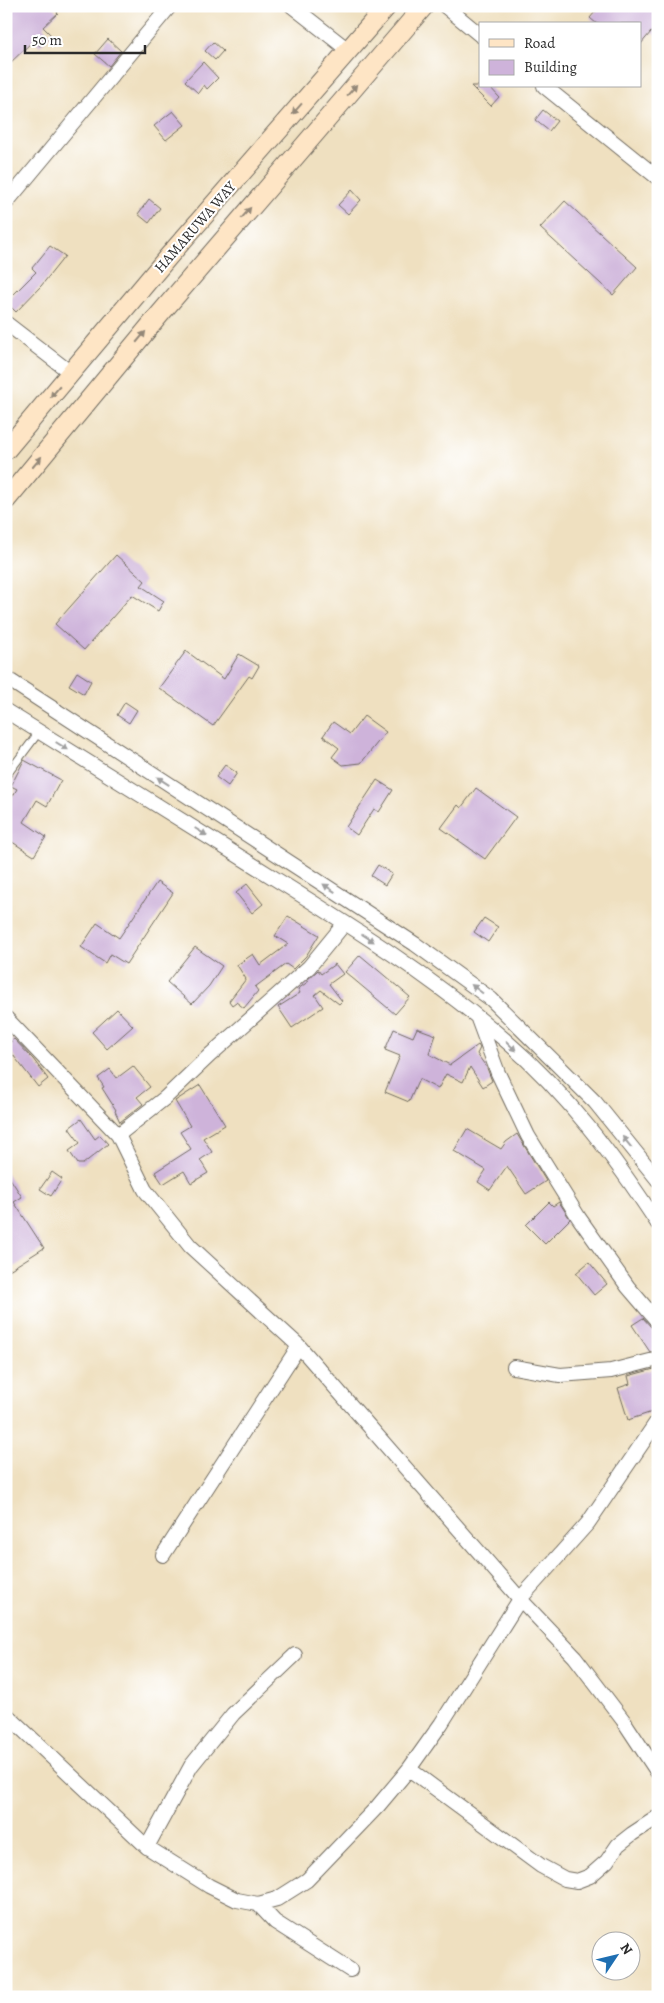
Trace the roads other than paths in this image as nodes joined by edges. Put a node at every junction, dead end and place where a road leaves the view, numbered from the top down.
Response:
1 (170, 6) edge
2 (292, 6) edge
3 (387, 6) edge
4 (424, 6) edge
5 (445, 6) edge
6 (479, 34) edge
7 (348, 50) junction
8 (546, 88) edge
9 (658, 178) edge
10 (6, 203) edge
11 (6, 322) edge
12 (71, 372) junction
13 (6, 450) edge
14 (6, 500) edge
15 (6, 678) edge
16 (6, 711) edge
17 (39, 732) junction
18 (6, 776) edge
19 (345, 923) junction
20 (6, 1018) edge
21 (477, 1018) junction
22 (118, 1135) junction
23 (658, 1180) edge
24 (658, 1224) edge
25 (658, 1322) edge
26 (299, 1346) junction
27 (658, 1359) edge
28 (514, 1367) dead end
29 (658, 1420) edge
30 (163, 1555) dead end
31 (520, 1599) junction
32 (295, 1655) dead end
33 (6, 1714) edge
34 (409, 1769) junction
35 (658, 1773) edge
36 (658, 1817) edge
37 (147, 1846) junction
38 (258, 1904) junction
39 (350, 1970) dead end

1 - 10 street
2 - 7 street
3 - 7 main road, HAMARUWA WAY
14 -> 4 main road
5 - 6 street
7 -> 12 main road, HAMARUWA WAY
8 - 9 street
11 - 12 street
12 -> 13 main road, HAMARUWA WAY
23 -> 15 street
16 - 17 street
17 - 18 lane
17 -> 19 street
19 -> 21 street
19 - 22 street
20 - 22 street
21 -> 24 street
21 - 25 street
22 - 26 street
26 - 30 street
26 - 31 street
27 - 28 street
29 - 31 street
31 - 34 street
31 - 35 street
32 - 37 street
33 - 37 street
34 - 36 street
34 - 38 street
37 - 38 street
38 - 39 street

